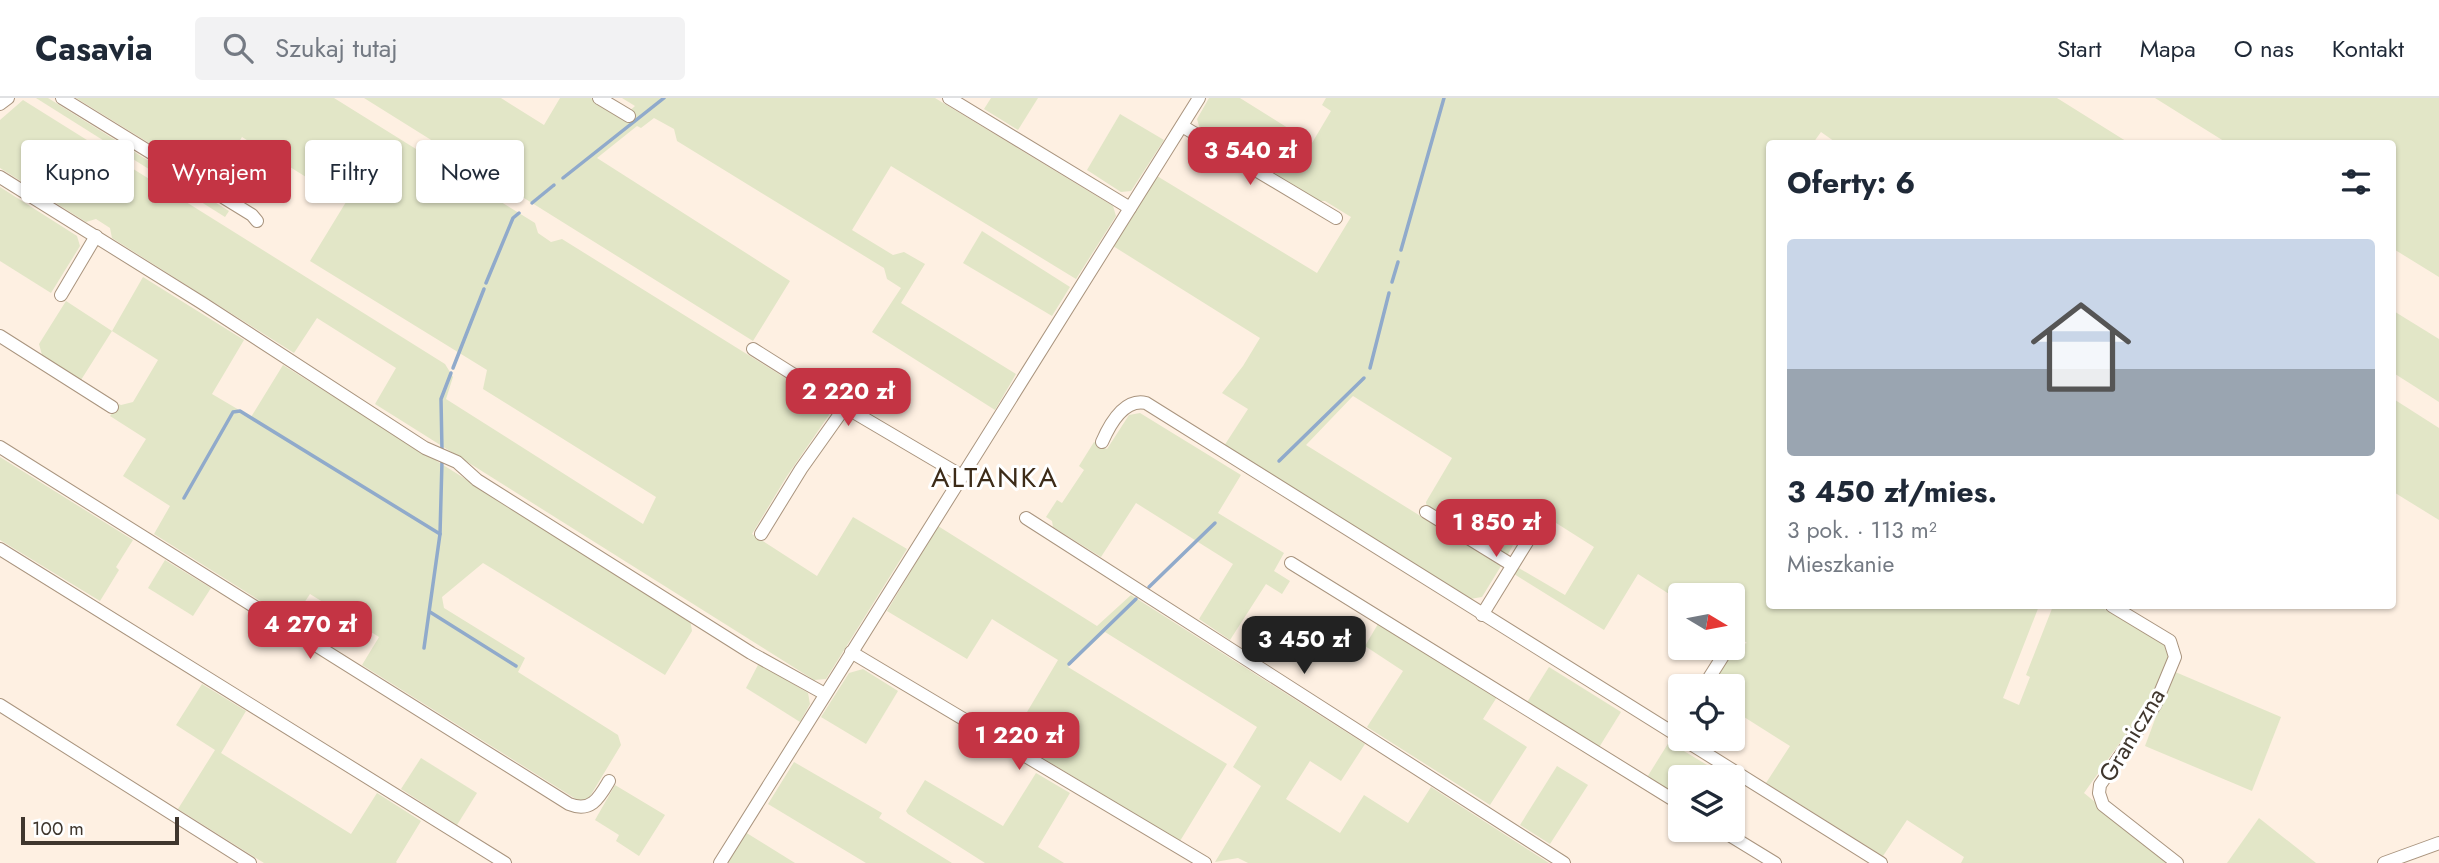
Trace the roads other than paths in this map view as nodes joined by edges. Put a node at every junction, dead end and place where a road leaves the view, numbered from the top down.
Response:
1 (8, 98) edge
2 (62, 98) edge
3 (599, 98) edge
4 (949, 98) edge
5 (1199, 98) edge
6 (0, 104) edge
7 (629, 116) dead end
8 (1182, 126) junction
9 (0, 177) edge
10 (1130, 208) junction
11 (1336, 218) dead end
12 (257, 221) dead end
13 (96, 236) junction
14 (61, 295) dead end
15 (0, 336) edge
16 (753, 349) dead end
17 (112, 407) dead end
18 (845, 407) junction
19 (1102, 442) dead end
20 (0, 447) edge
21 (962, 476) junction
22 (1426, 512) dead end
23 (1026, 518) dead end
24 (1539, 521) dead end
25 (761, 534) dead end
26 (0, 549) edge
27 (1291, 563) dead end
28 (1512, 565) junction
29 (2117, 609) edge
30 (1482, 615) junction
31 (851, 652) junction
32 (825, 694) junction
33 (0, 705) edge
34 (1668, 724) edge
35 (1710, 751) edge
36 (609, 781) dead end
37 (1668, 797) edge
38 (1741, 842) edge
39 (2439, 843) edge
40 (250, 863) edge
41 (505, 863) edge
42 (720, 863) edge
43 (1205, 863) edge
44 (1564, 863) edge
45 (1775, 863) edge
46 (1881, 863) edge
47 (2177, 863) edge
48 (2384, 863) edge

1 - 6 street
2 - 12 street
3 - 7 street
4 - 10 street
5 - 8 street
8 - 10 street
8 - 11 street
9 - 13 street
10 - 21 street
13 - 14 street
13 - 32 street
15 - 17 street
16 - 18 street
18 - 21 street
18 - 25 street
19 - 30 street
20 - 36 street
21 - 31 street
22 - 28 street
23 - 44 street
24 - 28 street
26 - 41 street
27 - 37 street
28 - 30 street
29 - 47 street, Graniczna
30 - 34 street
31 - 32 street
31 - 43 street
32 - 42 street
33 - 40 street
35 - 46 street
38 - 45 street
39 - 48 street

